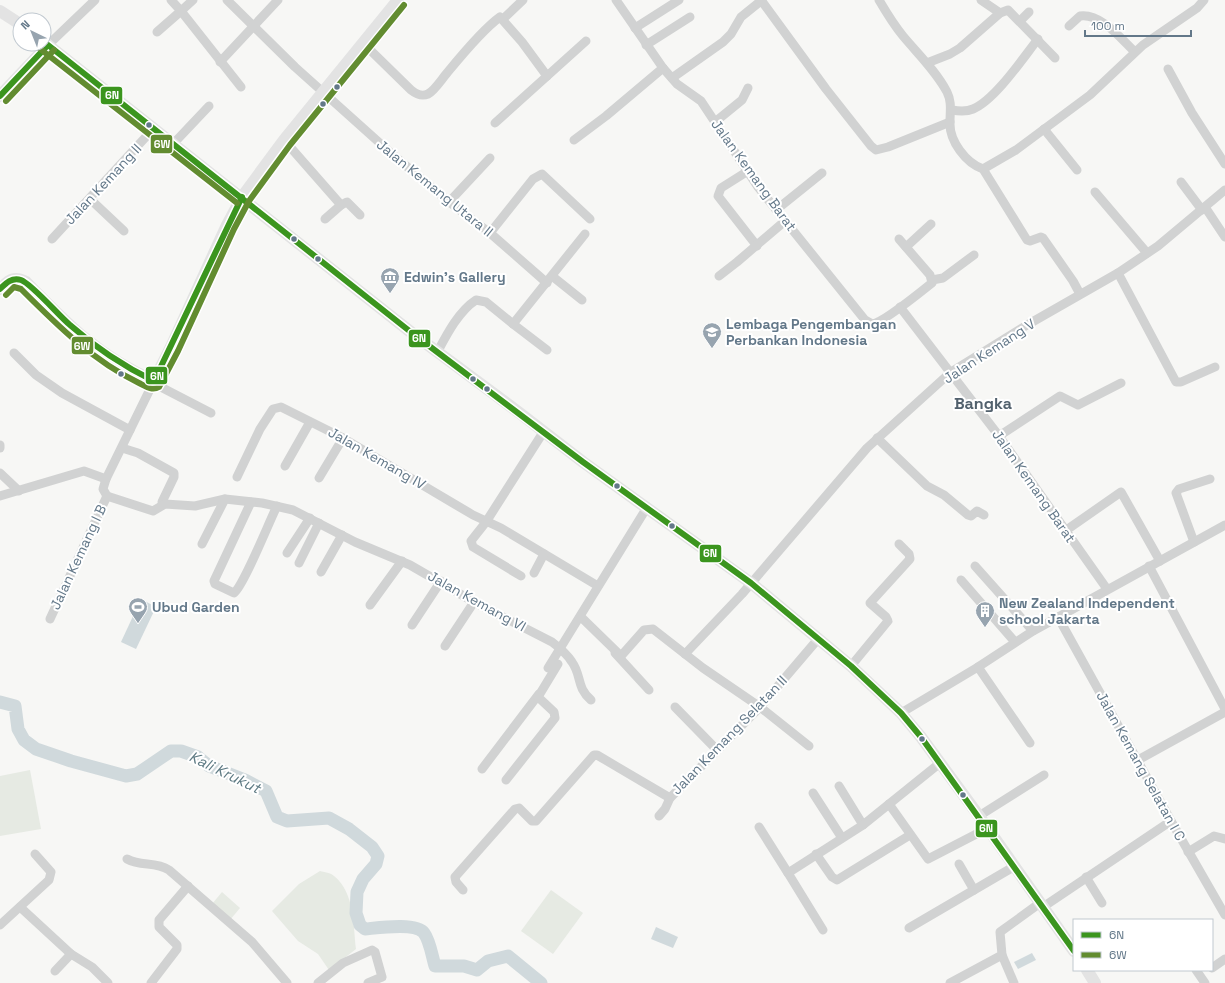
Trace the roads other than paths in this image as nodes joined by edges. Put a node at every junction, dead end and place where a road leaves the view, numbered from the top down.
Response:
1 (95, 0) edge
2 (171, 0) edge
3 (193, 0) edge
4 (227, 0) edge
5 (278, 0) edge
6 (398, 0) edge
7 (523, 0) edge
8 (616, 0) edge
9 (679, 0) edge
10 (762, 0) edge
11 (879, 0) edge
12 (981, 0) edge
13 (1204, 0) edge
14 (0, 11) edge
15 (180, 11) junction
16 (1029, 12) dead end
17 (1000, 13) junction
18 (690, 17) dead end
19 (12, 19) edge
20 (503, 19) junction
21 (1020, 21) junction
22 (254, 26) junction
23 (1069, 26) dead end
24 (635, 28) junction
25 (157, 32) dead end
26 (52, 39) edge
27 (1038, 39) junction
28 (586, 42) dead end
29 (363, 43) junction
30 (646, 45) junction
31 (52, 49) edge
32 (39, 52) edge
33 (1135, 52) junction
34 (1055, 58) dead end
35 (220, 62) junction
36 (927, 63) junction
37 (663, 68) junction
38 (1168, 69) dead end
39 (547, 76) junction
40 (672, 78) junction
41 (241, 87) dead end
42 (748, 88) dead end
43 (323, 92) junction
44 (0, 96) edge
45 (209, 106) dead end
46 (952, 110) junction
47 (715, 122) junction
48 (950, 122) junction
49 (495, 123) dead end
50 (154, 128) junction
51 (1044, 129) junction
52 (284, 140) junction
53 (574, 140) dead end
54 (174, 143) junction
55 (490, 158) dead end
56 (1225, 164) edge
57 (983, 169) junction
58 (1077, 170) dead end
59 (748, 171) junction
60 (822, 173) dead end
61 (1181, 182) dead end
62 (1225, 190) edge
63 (1095, 192) dead end
64 (242, 198) junction
65 (90, 199) junction
66 (449, 202) junction
67 (341, 205) junction
68 (1203, 209) junction
69 (776, 210) junction
70 (360, 215) dead end
71 (325, 219) dead end
72 (590, 219) dead end
73 (785, 221) junction
74 (931, 224) dead end
75 (124, 231) dead end
76 (490, 233) junction
77 (585, 234) dead end
78 (1225, 237) edge
79 (52, 239) dead end
80 (899, 239) dead end
81 (757, 246) junction
82 (906, 247) junction
83 (1147, 253) junction
84 (974, 255) dead end
85 (1118, 273) junction
86 (719, 276) dead end
87 (550, 280) junction
88 (932, 280) junction
89 (0, 289) edge
90 (1080, 294) junction
91 (582, 300) dead end
92 (900, 307) junction
93 (513, 324) junction
94 (547, 350) dead end
95 (438, 351) junction
96 (14, 353) dead end
97 (1215, 367) dead end
98 (951, 372) junction
99 (153, 382) junction
100 (1121, 383) dead end
101 (211, 413) dead end
102 (310, 422) junction
103 (130, 430) junction
104 (544, 431) junction
105 (999, 436) junction
106 (343, 438) junction
107 (877, 438) junction
108 (0, 445) edge
109 (0, 448) edge
110 (122, 448) junction
111 (285, 466) dead end
112 (0, 473) edge
113 (237, 477) dead end
114 (320, 478) dead end
115 (1210, 478) dead end
116 (106, 479) junction
117 (0, 481) edge
118 (15, 492) junction
119 (0, 496) edge
120 (107, 496) junction
121 (225, 499) junction
122 (162, 502) dead end
123 (250, 502) junction
124 (277, 506) junction
125 (646, 509) junction
126 (984, 515) dead end
127 (310, 518) junction
128 (486, 522) junction
129 (320, 523) junction
130 (1225, 525) edge
131 (1065, 531) junction
132 (342, 535) junction
133 (1194, 542) junction
134 (202, 544) dead end
135 (899, 544) dead end
136 (287, 553) dead end
137 (544, 554) junction
138 (402, 560) junction
139 (1160, 561) junction
140 (299, 563) dead end
141 (976, 566) dead end
142 (1149, 566) junction
143 (321, 572) dead end
144 (534, 573) dead end
145 (521, 576) dead end
146 (961, 580) dead end
147 (441, 581) junction
148 (751, 583) junction
149 (598, 586) junction
150 (1107, 589) junction
151 (474, 602) junction
152 (370, 605) dead end
153 (581, 617) junction
154 (1058, 617) junction
155 (50, 619) dead end
156 (412, 625) dead end
157 (1033, 631) junction
158 (818, 639) junction
159 (1016, 642) junction
160 (445, 646) dead end
161 (562, 650) junction
162 (685, 654) junction
163 (851, 666) junction
164 (978, 667) junction
165 (548, 668) dead end
166 (649, 690) dead end
167 (539, 694) junction
168 (591, 700) dead end
169 (675, 707) dead end
170 (760, 707) junction
171 (1225, 709) edge
172 (1225, 712) edge
173 (901, 713) junction
174 (1030, 743) dead end
175 (809, 746) dead end
176 (717, 750) junction
177 (1138, 760) junction
178 (940, 763) junction
179 (482, 770) dead end
180 (1044, 774) dead end
181 (506, 780) dead end
182 (839, 786) dead end
183 (813, 793) dead end
184 (670, 798) junction
185 (889, 804) junction
186 (659, 816) dead end
187 (979, 816) junction
188 (1170, 821) junction
189 (863, 825) junction
190 (759, 827) dead end
191 (988, 828) junction
192 (910, 835) junction
193 (842, 838) junction
194 (1225, 839) edge
195 (1188, 852) junction
196 (35, 854) dead end
197 (816, 854) junction
198 (127, 859) dead end
199 (959, 864) dead end
200 (1015, 866) junction
201 (788, 873) junction
202 (1086, 877) junction
203 (188, 886) junction
204 (463, 890) dead end
205 (974, 890) junction
206 (1102, 904) dead end
207 (1041, 905) junction
208 (20, 907) junction
209 (1225, 915) edge
210 (0, 925) edge
211 (909, 928) dead end
212 (824, 930) dead end
213 (1073, 950) edge
214 (71, 954) junction
215 (1002, 955) junction
216 (1225, 959) edge
217 (1213, 967) edge
218 (55, 971) dead end
219 (1088, 971) edge
220 (1010, 982) edge
221 (108, 983) edge
222 (151, 983) edge
223 (287, 983) edge
224 (318, 983) edge
225 (368, 983) edge
226 (950, 983) edge
227 (1095, 983) edge

1 - 26 street
2 - 15 street
3 - 15 street
4 - 22 street, Jalan Kemang Utara II
5 - 22 street
6 - 29 street
7 - 20 street
8 - 24 street, Jalan Kemang Barat
9 - 24 street
10 - 40 street
10 - 48 street
11 - 36 street
12 - 17 street
13 - 33 street
14 - 19 street
15 - 25 street
15 - 35 street
16 - 21 street
17 - 21 street
17 - 36 street
18 - 30 street
20 - 29 street
20 - 39 street
21 - 27 street
22 - 35 street
22 - 43 street, Jalan Kemang Utara II
23 - 33 street
24 - 30 street, Jalan Kemang Barat
27 - 34 street
27 - 46 street
28 - 39 street
29 - 43 street
30 - 37 street, Jalan Kemang Barat
31 - 50 street
32 - 44 street
33 - 51 street
35 - 41 street
36 - 46 street
37 - 40 street, Jalan Kemang Barat
37 - 53 street
38 - 56 street
39 - 49 street
40 - 47 street, Jalan Kemang Barat
42 - 47 street
43 - 52 street
43 - 66 street, Jalan Kemang Utara II
45 - 54 street
46 - 48 street
47 - 59 street, Jalan Kemang Barat
48 - 57 street
50 - 54 street
50 - 65 street, Jalan Kemang II
51 - 57 street
51 - 58 street
52 - 64 street
52 - 67 street
54 - 64 street
55 - 66 street
57 - 90 street
59 - 69 street, Jalan Kemang Barat
59 - 81 street
60 - 69 street
61 - 68 street
62 - 68 street, Jalan Kemang V
63 - 83 street
64 - 95 street
64 - 99 street
65 - 75 street
65 - 79 street, Jalan Kemang II
66 - 76 street, Jalan Kemang Utara II
67 - 70 street
67 - 71 street
68 - 78 street
68 - 83 street, Jalan Kemang V
69 - 73 street, Jalan Kemang Barat
72 - 76 street
73 - 81 street
73 - 92 street, Jalan Kemang Barat
74 - 82 street
76 - 87 street, Jalan Kemang Utara II
77 - 87 street
80 - 82 street
81 - 86 street
82 - 88 street
83 - 85 street, Jalan Kemang V
84 - 88 street
85 - 90 street, Jalan Kemang V
85 - 97 street
87 - 91 street, Jalan Kemang Utara II
87 - 93 street
88 - 92 street, Jalan Kemang Barat
89 - 99 street
90 - 98 street, Jalan Kemang V
92 - 98 street, Jalan Kemang Barat
93 - 94 street
93 - 95 street
95 - 104 street
96 - 103 street
98 - 105 street, Jalan Kemang Barat
98 - 107 street, Jalan Kemang V
99 - 101 street
99 - 103 street
100 - 105 street
102 - 106 street, Jalan Kemang IV
102 - 111 street, Jalan Kemang IV
102 - 113 street
103 - 110 street
104 - 125 street
104 - 128 street
105 - 131 street, Jalan Kemang Barat
106 - 114 street
106 - 128 street, Jalan Kemang IV
107 - 126 street
107 - 148 street, Jalan Kemang V
108 - 109 street
110 - 116 street
110 - 122 street
112 - 118 street
115 - 133 street
116 - 118 street
116 - 120 street
117 - 118 street
118 - 119 street
120 - 121 street, Jalan Kemang VI
120 - 155 street, Jalan Kemang I B
121 - 123 street, Jalan Kemang VI
121 - 134 street
123 - 124 street, Jalan Kemang VI
123 - 124 street
124 - 127 street, Jalan Kemang VI
125 - 148 street
125 - 149 street
127 - 129 street, Jalan Kemang VI
127 - 136 street
128 - 137 street, Jalan Kemang IV
128 - 145 street
129 - 132 street, Jalan Kemang VI
129 - 140 street
130 - 133 street
131 - 139 street
131 - 150 street, Jalan Kemang Barat
132 - 138 street, Jalan Kemang VI
132 - 143 street
133 - 139 street
135 - 163 street
137 - 144 street
137 - 149 street, Jalan Kemang IV
138 - 147 street, Jalan Kemang VI
138 - 152 street
139 - 142 street
141 - 157 street
142 - 150 street
142 - 171 street
146 - 159 street
147 - 151 street, Jalan Kemang VI
147 - 156 street
148 - 158 street
148 - 162 street, Jalan Kemang V
149 - 153 street
150 - 154 street
151 - 160 street
151 - 161 street, Jalan Kemang VI
153 - 161 street
153 - 162 street
153 - 166 street
154 - 157 street
154 - 177 street, Jalan Kemang Selatan I C
157 - 159 street
158 - 163 street
158 - 170 street, Jalan Kemang Selatan II
159 - 164 street
161 - 165 street
161 - 167 street
161 - 168 street
162 - 170 street
163 - 173 street
164 - 173 street
164 - 174 street
167 - 179 street
167 - 181 street
169 - 176 street
170 - 175 street
170 - 176 street, Jalan Kemang Selatan II
172 - 177 street
173 - 178 street
176 - 184 street, Jalan Kemang Selatan II
177 - 188 street, Jalan Kemang Selatan I C
178 - 185 street
178 - 187 street
180 - 187 street
182 - 189 street
183 - 193 street
184 - 186 street
184 - 204 street, Jalan Kemang Selatan II
185 - 189 street
185 - 192 street
187 - 191 street
188 - 195 street, Jalan Kemang Selatan I C
188 - 202 street
189 - 193 street
190 - 201 street
191 - 192 street
191 - 200 street
192 - 197 street
193 - 197 street
194 - 195 street
195 - 209 street, Jalan Kemang Selatan I C
196 - 208 street
197 - 201 street
198 - 203 street
199 - 205 street
200 - 205 street
200 - 207 street
201 - 212 street
202 - 206 street
202 - 207 street
203 - 222 street
203 - 223 street
205 - 211 street
207 - 213 street
207 - 215 street
208 - 210 street
208 - 214 street
214 - 218 street
214 - 221 street
215 - 220 street
215 - 226 street
216 - 217 street
219 - 227 street
224 - 225 street

